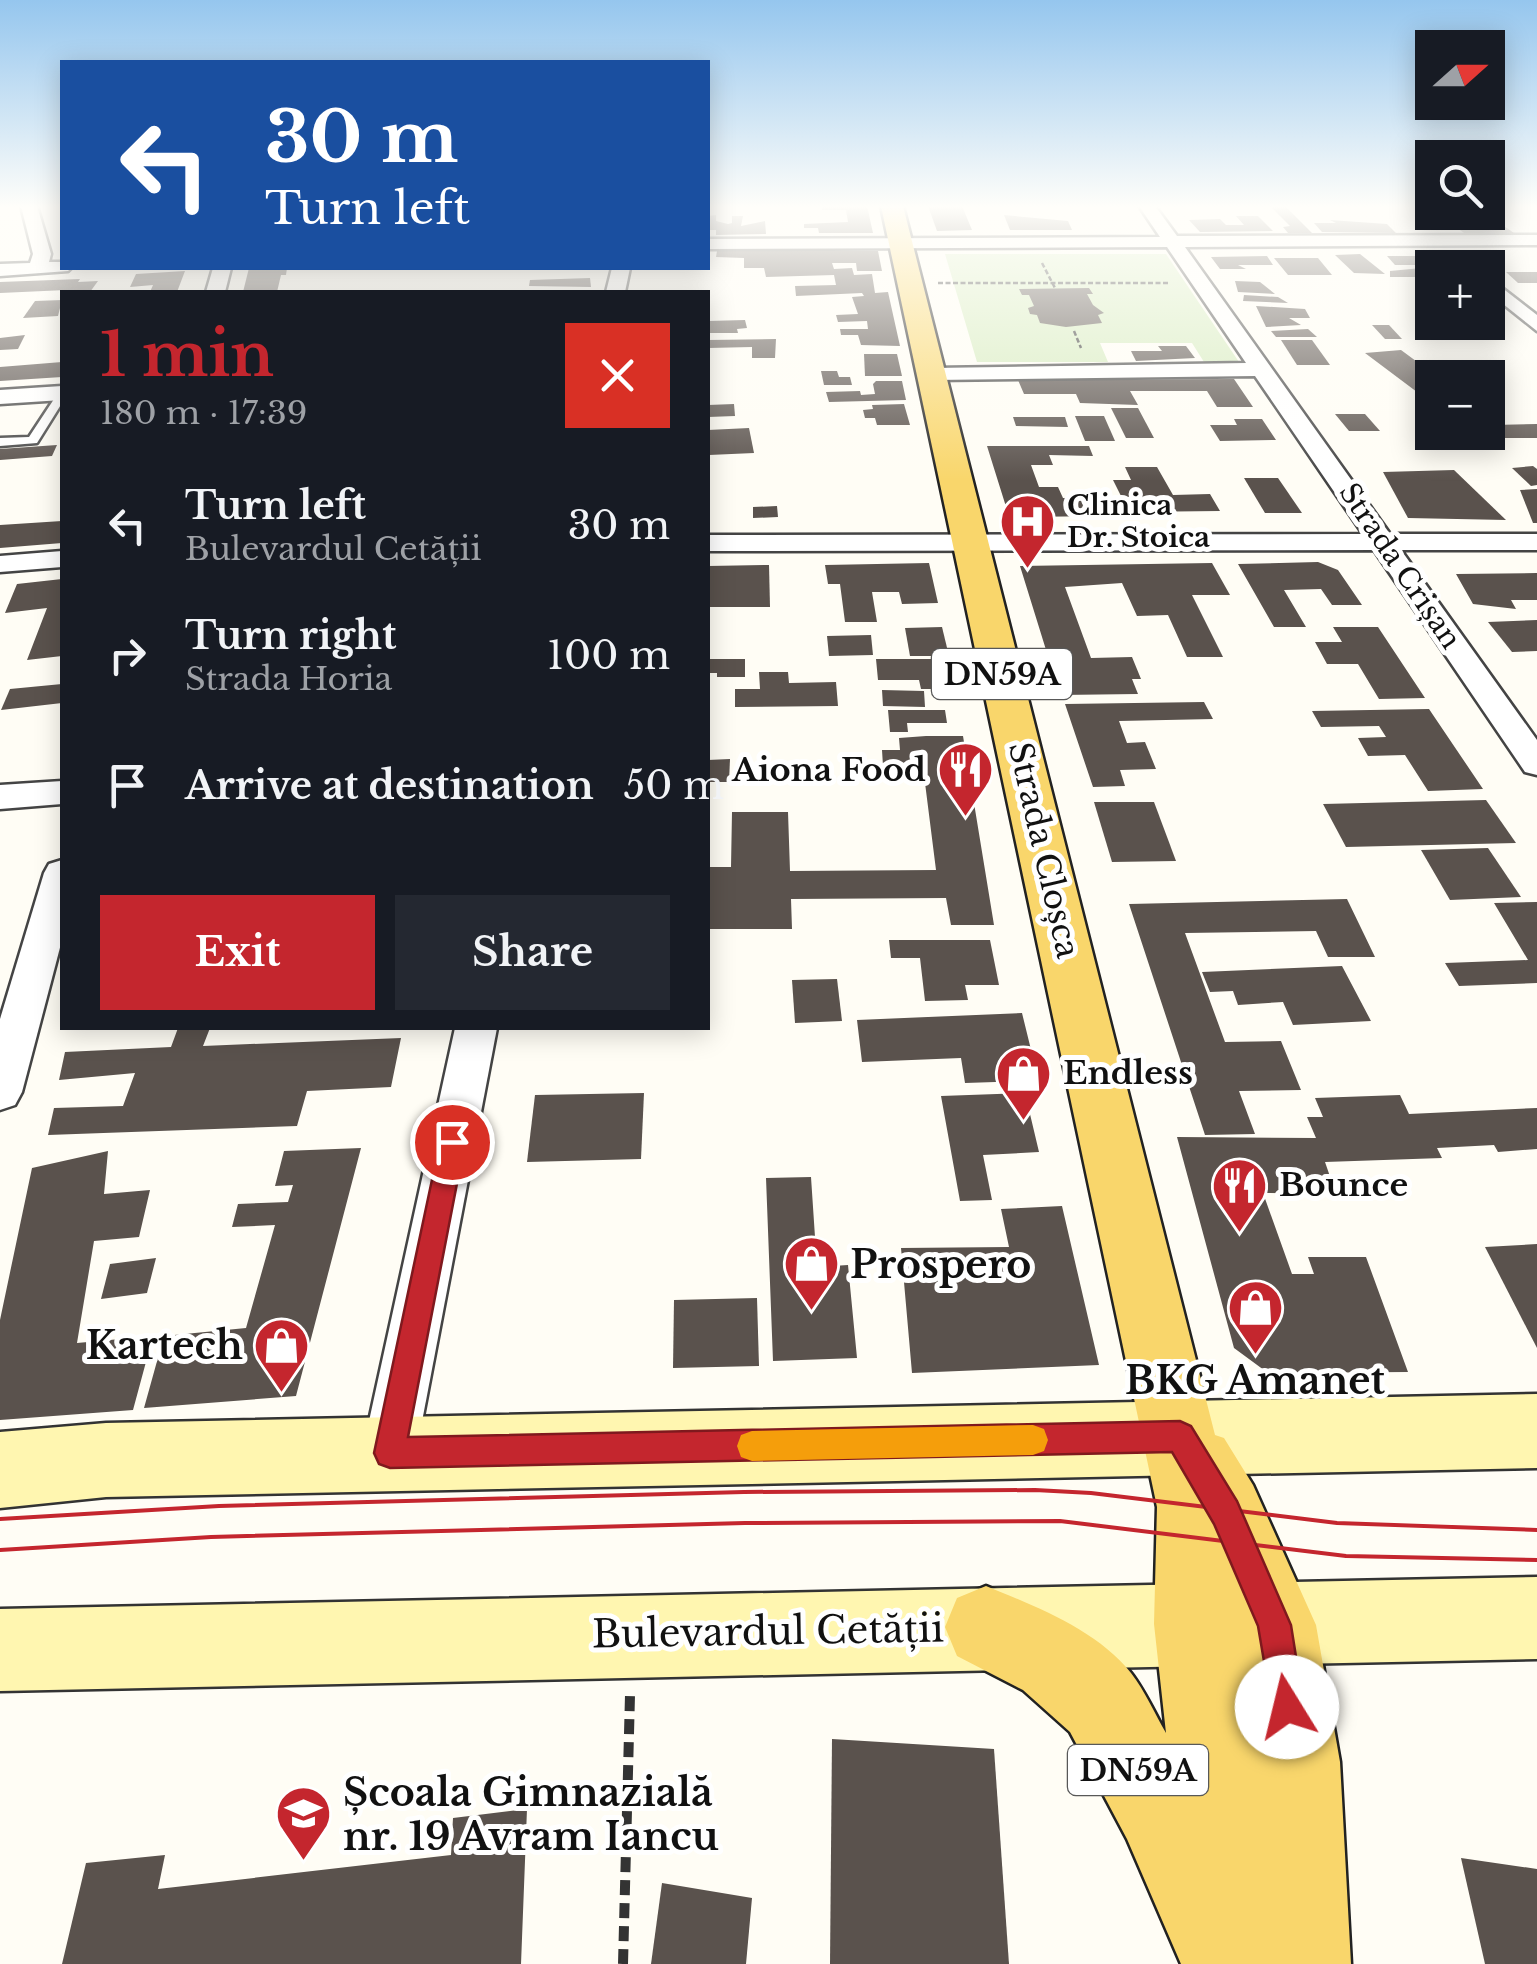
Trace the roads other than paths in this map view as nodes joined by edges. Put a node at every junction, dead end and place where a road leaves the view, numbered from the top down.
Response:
1 (915, 298) edge
2 (1211, 298) edge
3 (1505, 298) edge
4 (1537, 325) edge
5 (1262, 369) junction
6 (934, 374) junction
7 (60, 394) edge
8 (0, 397) edge
9 (60, 397) edge
10 (0, 442) edge
11 (1380, 540) junction
12 (971, 541) junction
13 (710, 542) edge
14 (1537, 542) edge
15 (60, 559) edge
16 (0, 565) edge
17 (1537, 764) edge
18 (60, 793) edge
19 (0, 797) edge
20 (60, 880) edge
21 (476, 1030) edge
22 (0, 1092) edge
23 (1537, 1431) edge
24 (1180, 1436) junction
25 (390, 1453) junction
26 (0, 1470) edge
27 (1537, 1618) edge
28 (1235, 1625) junction
29 (986, 1627) junction
30 (0, 1650) edge
31 (1229, 1964) edge
32 (1239, 1964) edge
33 (1302, 1964) edge

1 - 6 main road, Strada Cloșca / DN59A
2 - 5 street, Strada Crișan
3 - 4 street
5 - 6 street
5 - 11 street, Strada Crișan
6 - 12 main road, Strada Cloșca / DN59A
7 - 8 street
9 - 10 lane
11 - 12 street
11 - 14 street
11 - 17 street, Strada Crișan
12 - 13 street
12 - 24 main road, Strada Cloșca / DN59A
15 - 16 street
18 - 19 street
20 - 22 street
21 - 25 street
23 - 24 main road
24 - 25 main road
24 - 28 main road, DN59A
25 - 26 main road
27 - 28 main road, Bulevardul Cetății
28 - 29 main road, Bulevardul Cetății
28 - 32 main road, DN59A
28 - 33 main road, DN59A
29 - 30 main road, Bulevardul Cetății
29 - 31 main road, DN59A

